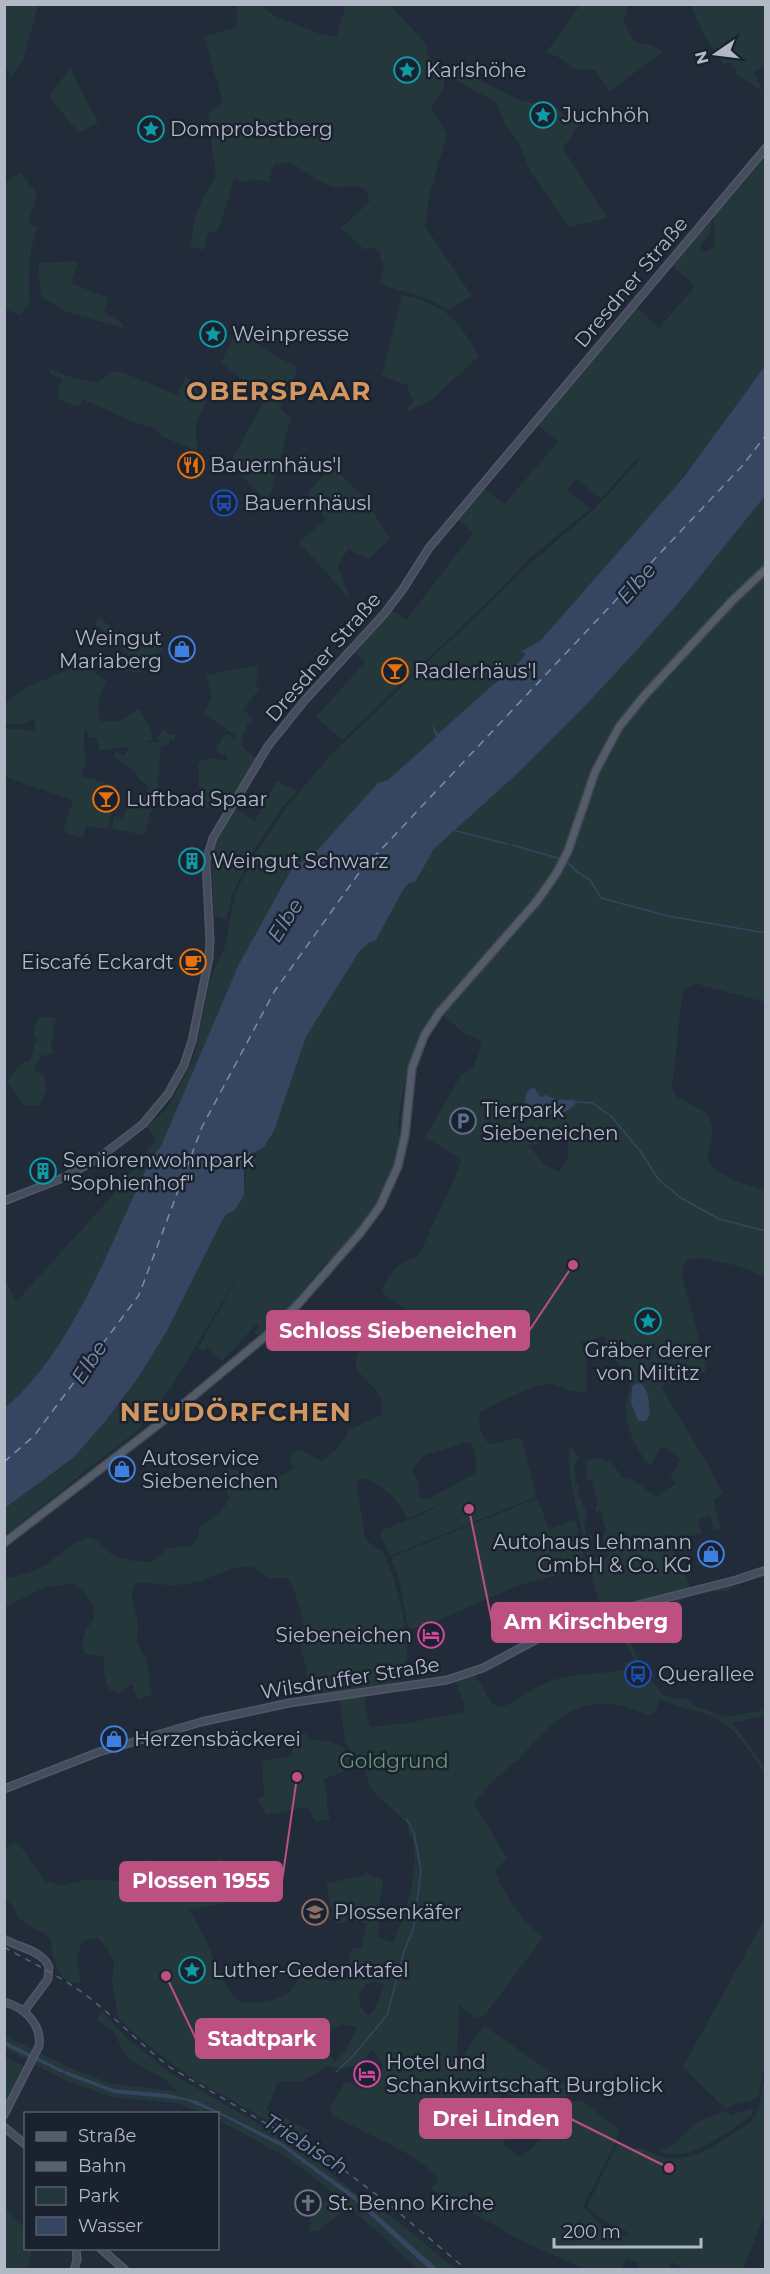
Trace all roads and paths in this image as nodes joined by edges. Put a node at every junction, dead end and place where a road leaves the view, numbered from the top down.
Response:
1 (765, 148) edge
2 (765, 569) edge
3 (4, 1201) edge
4 (4, 1543) edge
5 (765, 1570) edge
6 (4, 1790) edge
7 (4, 1939) edge
8 (4, 2002) edge
9 (25, 2010) junction
10 (4, 2115) edge
11 (4, 2127) edge
12 (24, 2143) edge
13 (76, 2250) edge
14 (102, 2250) edge
15 (74, 2270) edge
16 (124, 2270) edge

1 - 3 main road, Dresdner Straße
2 - 4 main road
5 - 6 main road, Wilsdruffer Straße
7 - 9 main road
8 - 9 main road
9 - 10 main road
11 - 12 main road
13 - 15 main road
14 - 16 main road

